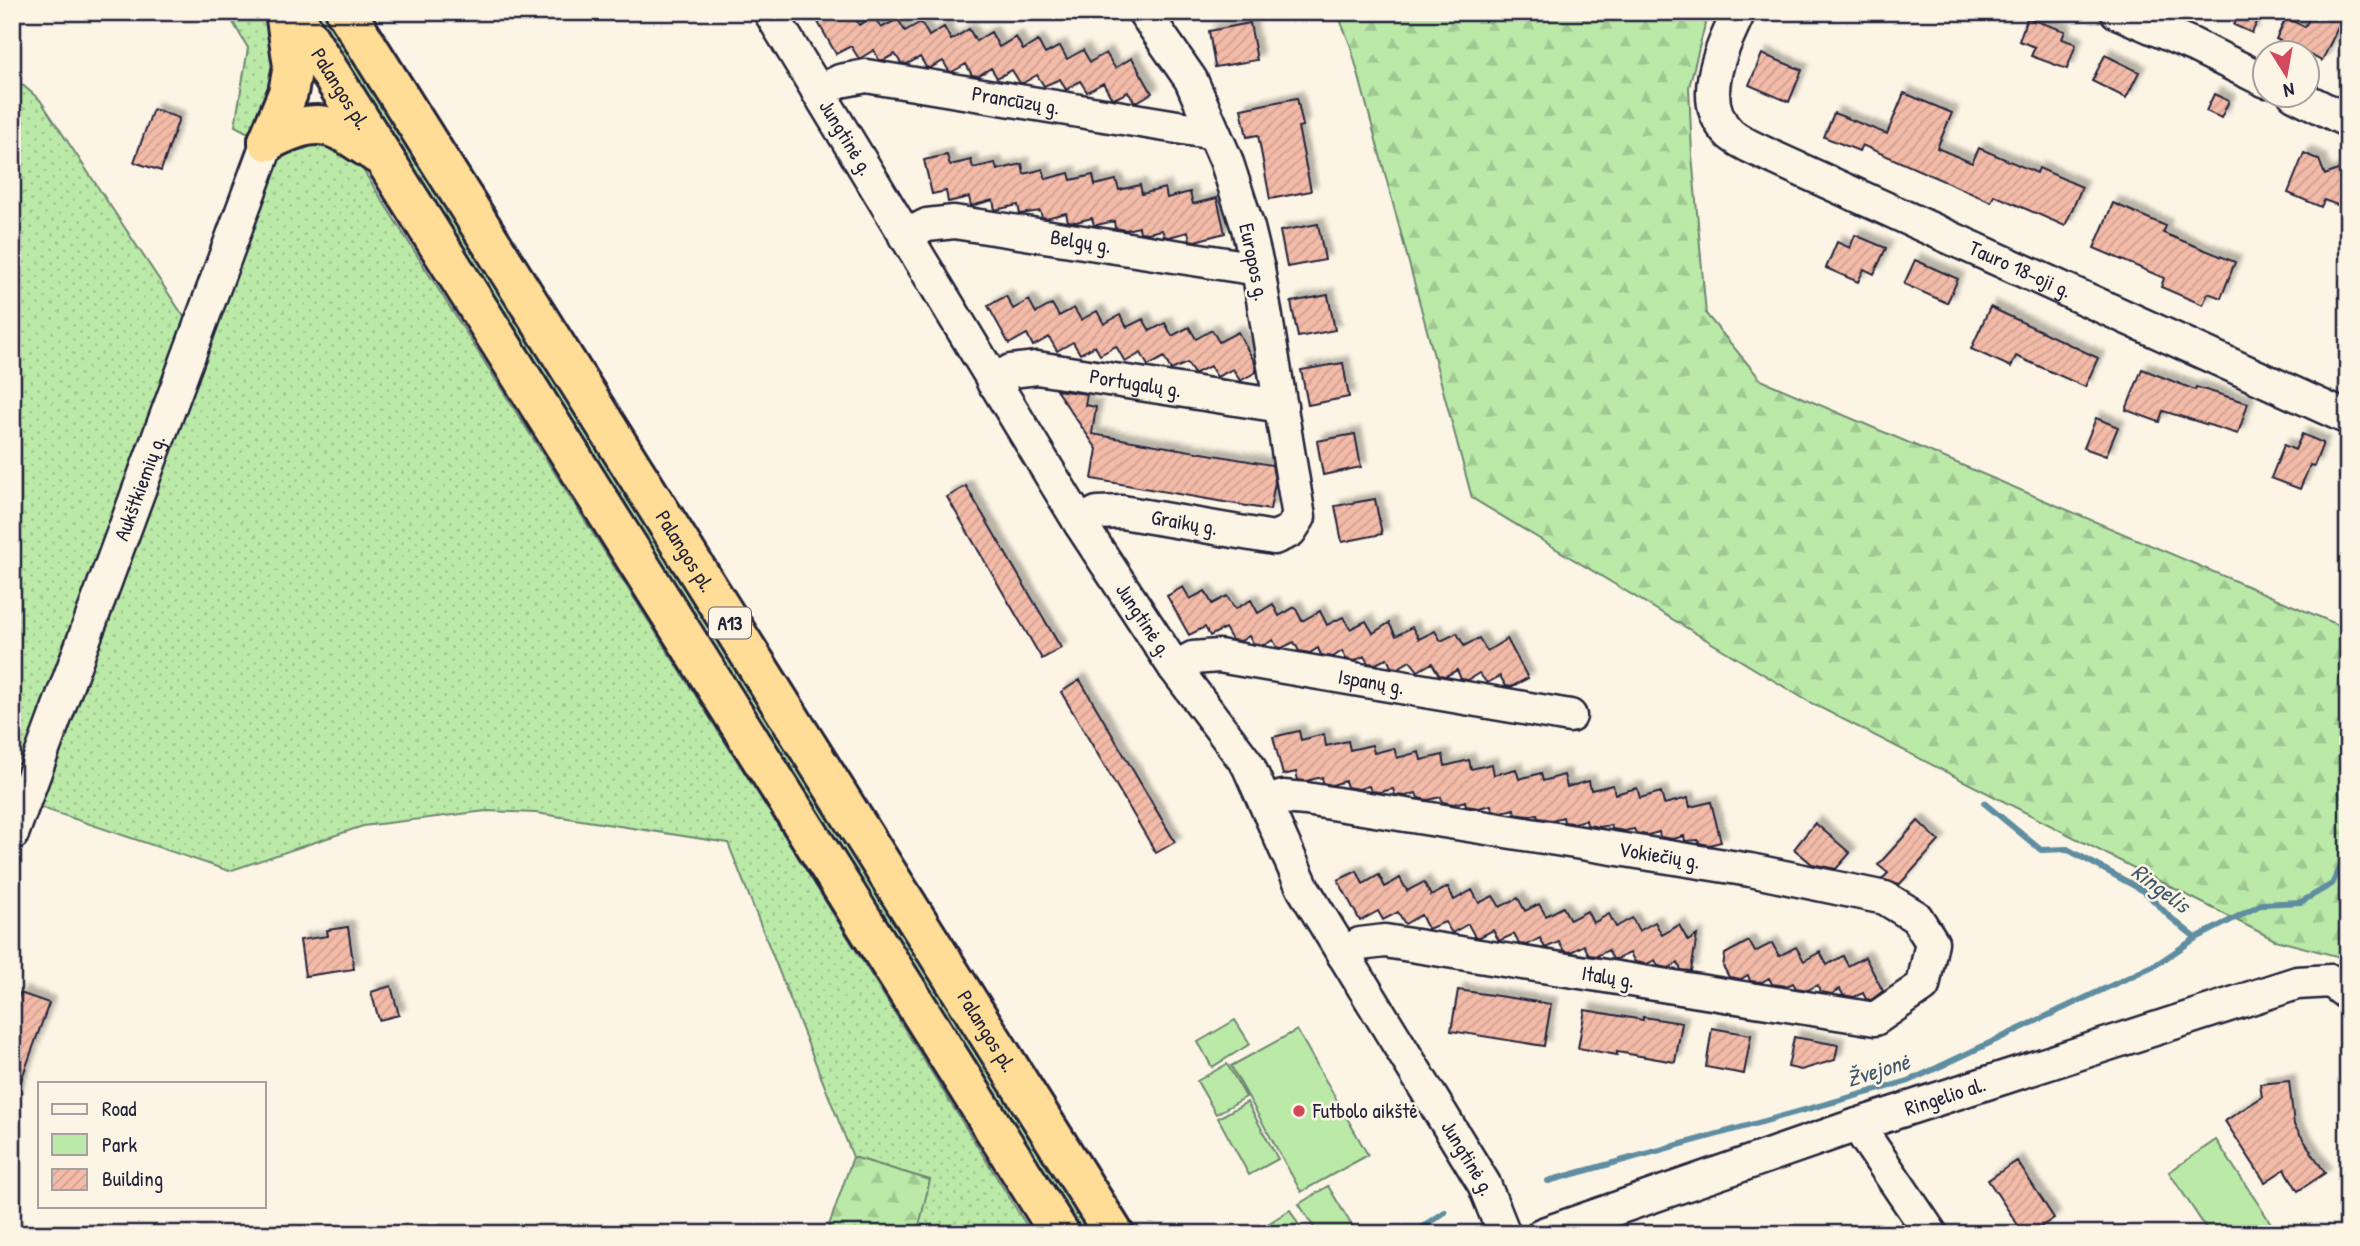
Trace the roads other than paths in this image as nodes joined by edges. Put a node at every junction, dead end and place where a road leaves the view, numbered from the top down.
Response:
1 (285, 12) edge
2 (292, 12) edge
3 (346, 12) edge
4 (770, 12) edge
5 (1144, 12) edge
6 (1739, 12) edge
7 (2117, 12) edge
8 (2252, 73) edge
9 (818, 92) junction
10 (2322, 108) edge
11 (2348, 121) edge
12 (1214, 134) junction
13 (268, 141) junction
14 (385, 159) junction
15 (905, 236) junction
16 (1258, 269) junction
17 (993, 382) junction
18 (1280, 406) junction
19 (2348, 418) edge
20 (1080, 523) junction
21 (1290, 531) joint
22 (1175, 668) junction
23 (1570, 716) dead end
24 (20, 783) edge
25 (1266, 803) junction
26 (12, 834) edge
27 (1343, 954) junction
28 (2348, 994) edge
29 (1875, 1019) joint
30 (1857, 1125) junction
31 (1060, 1234) edge
32 (1114, 1234) edge
33 (1504, 1234) edge
34 (1543, 1234) edge
35 (1931, 1234) edge

1 - 13 highway
2 - 14 highway, Palangos pl. / A13
3 - 32 highway, Palangos pl. / A13
4 - 9 street, Jungtinė g.
5 - 12 street, Europos g.
6 - 19 street, Tauro 18-oji g.
7 - 8 street
9 - 12 street, Prancūzų g.
9 - 15 street, Jungtinė g.
10 - 11 street
12 - 16 street, Europos g.
13 - 14 highway
13 - 24 street, Aukštkiemių g.
14 - 31 highway, Palangos pl. / A13
15 - 16 street, Belgų g.
15 - 17 street, Jungtinė g.
16 - 18 street, Europos g.
17 - 18 street, Portugalų g.
17 - 20 street, Jungtinė g.
18 - 21 street, Europos g.
20 - 21 street, Graikų g.
20 - 22 street, Jungtinė g.
22 - 23 street, Ispanų g.
22 - 25 street, Jungtinė g.
24 - 26 street, Aukštkiemių g.
25 - 27 street, Jungtinė g.
25 - 29 street, Vokiečių g.
27 - 29 street, Italų g.
27 - 33 street, Jungtinė g.
28 - 30 street, Ringelio al.
30 - 34 street, Ringelio al.
30 - 35 street

